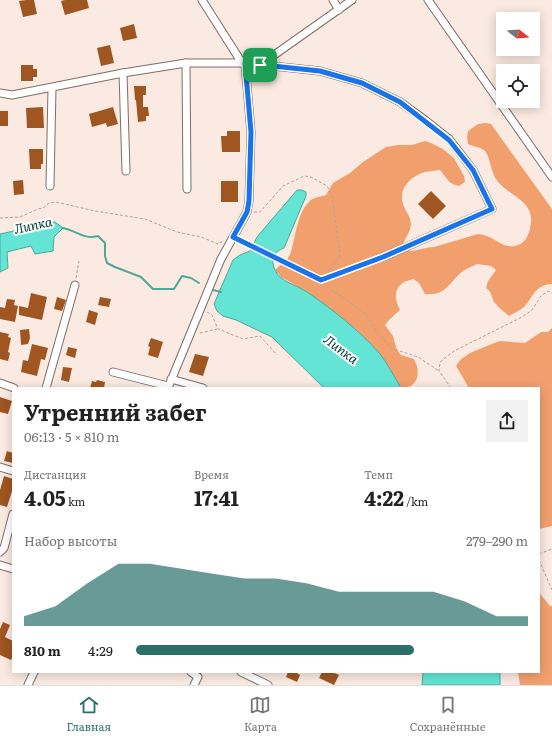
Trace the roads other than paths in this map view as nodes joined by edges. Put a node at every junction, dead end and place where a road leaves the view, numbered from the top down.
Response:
1 (202, 0) edge
2 (333, 0) edge
3 (352, 0) edge
4 (428, 0) edge
5 (339, 10) junction
6 (186, 63) junction
7 (244, 63) junction
8 (260, 65) junction
9 (123, 73) junction
10 (52, 88) junction
11 (0, 93) edge
12 (126, 171) dead end
13 (552, 177) edge
14 (50, 186) dead end
15 (187, 189) dead end
16 (383, 257) road end
17 (75, 285) road end
18 (113, 372) dead end
19 (171, 379) junction
20 (0, 383) edge
21 (12, 387) edge
22 (46, 387) edge
23 (168, 387) edge
24 (199, 387) edge
25 (0, 467) edge
26 (12, 471) edge
27 (12, 518) edge
28 (0, 552) edge
29 (0, 562) edge
30 (0, 565) edge
31 (12, 570) edge
32 (34, 673) edge
33 (192, 673) edge
34 (243, 673) edge
35 (28, 685) edge
36 (194, 685) edge
37 (268, 685) edge

1 - 7 street
2 - 5 street
3 - 5 street
4 - 13 street
5 - 8 street
6 - 7 street
6 - 9 street
6 - 15 street
7 - 8 street
7 - 19 street
8 - 16 street
9 - 10 street
9 - 12 street
10 - 11 street
10 - 14 street
17 - 22 street
18 - 23 street
19 - 23 street
19 - 24 street
20 - 21 street
25 - 26 street
27 - 28 street
28 - 29 street
30 - 31 street
32 - 35 street
33 - 36 street
34 - 37 street

